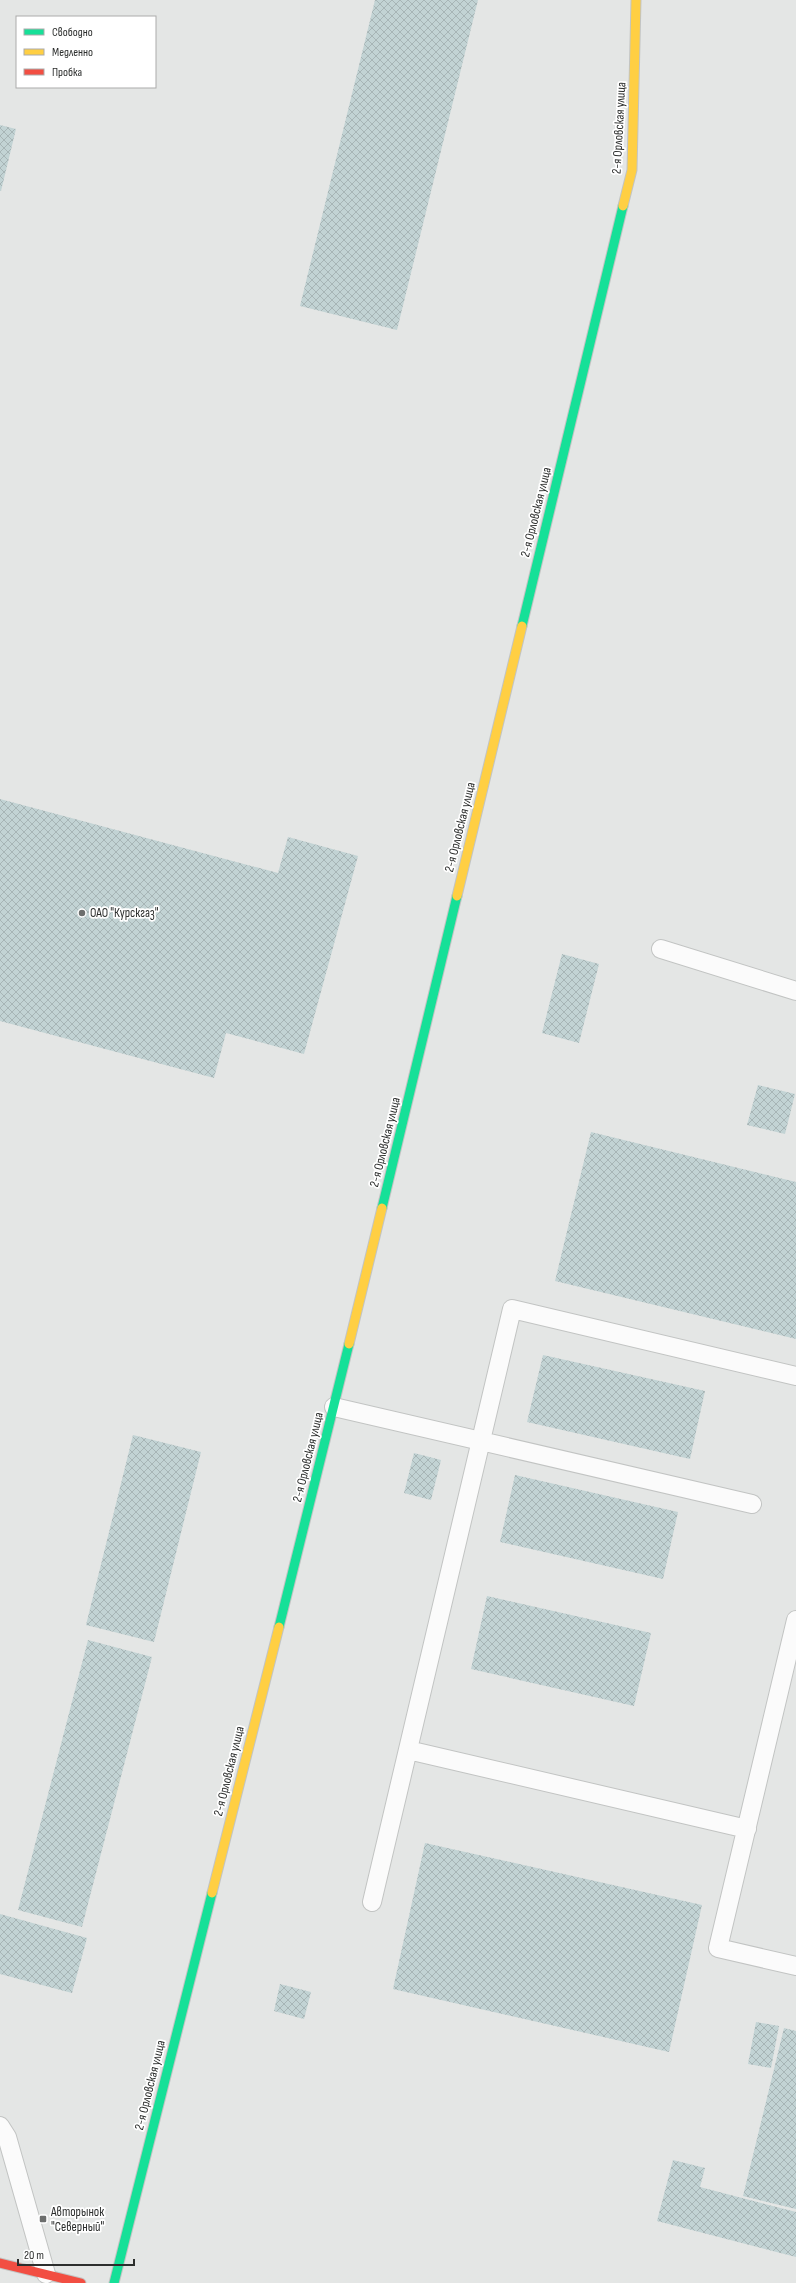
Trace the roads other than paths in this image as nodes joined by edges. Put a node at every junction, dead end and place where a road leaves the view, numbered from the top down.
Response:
1 (636, 0) edge
2 (661, 949) dead end
3 (796, 991) edge
4 (796, 1376) edge
5 (334, 1407) junction
6 (480, 1441) junction
7 (752, 1504) dead end
8 (796, 1620) edge
9 (408, 1750) junction
10 (747, 1829) junction
11 (372, 1902) dead end
12 (796, 1966) edge
13 (0, 2126) edge
14 (0, 2263) edge
15 (46, 2274) junction
16 (81, 2283) edge
17 (114, 2283) edge

1 - 5 street, 2-я Орловская улица
2 - 3 lane
4 - 6 lane
5 - 6 lane
5 - 17 street, 2-я Орловская улица
6 - 7 lane
6 - 9 lane
8 - 10 lane
9 - 10 lane
9 - 11 lane
10 - 12 lane
13 - 15 lane
14 - 15 street
15 - 16 street

